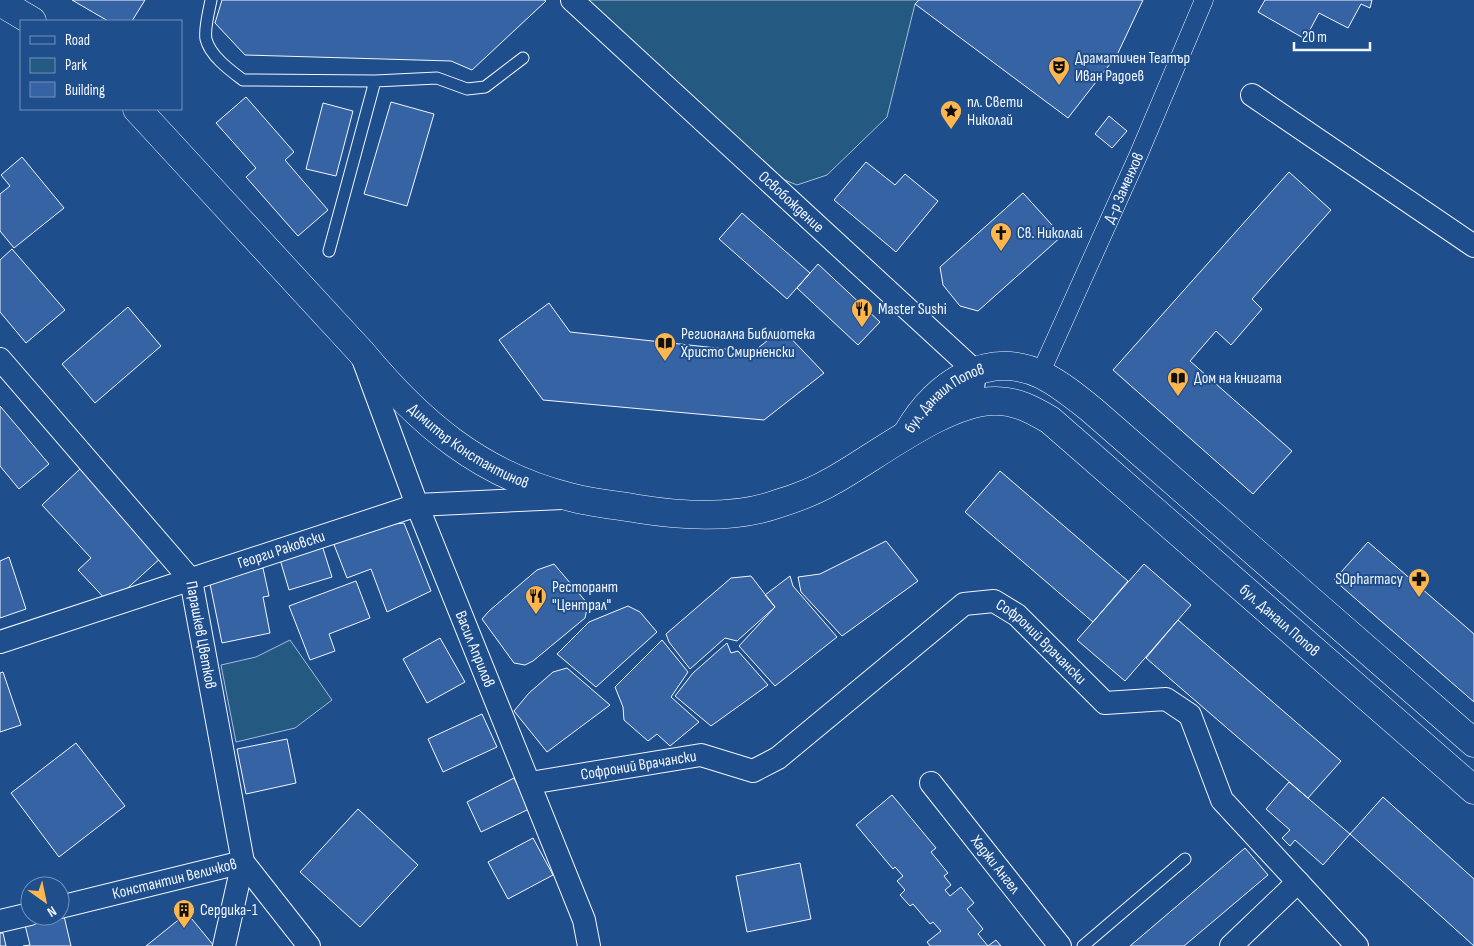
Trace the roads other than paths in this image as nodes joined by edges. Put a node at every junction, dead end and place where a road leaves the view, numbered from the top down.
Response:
1 (211, 0) edge
2 (572, 0) edge
3 (1204, 0) edge
4 (0, 2) edge
5 (30, 20) edge
6 (523, 58) dead end
7 (374, 81) junction
8 (1252, 95) dead end
9 (138, 110) edge
10 (1474, 246) edge
11 (329, 251) dead end
12 (361, 352) junction
13 (0, 358) edge
14 (975, 371) junction
15 (1040, 374) junction
16 (956, 411) junction
17 (908, 432) junction
18 (572, 498) junction
19 (418, 505) junction
20 (191, 580) junction
21 (0, 642) edge
22 (1474, 743) edge
23 (530, 783) junction
24 (931, 783) dead end
25 (1474, 790) edge
26 (1185, 859) dead end
27 (243, 862) junction
28 (1298, 882) junction
29 (70, 904) edge
30 (20, 916) edge
31 (0, 921) edge
32 (224, 946) edge
33 (309, 946) edge
34 (589, 946) edge
35 (1060, 946) edge
36 (1083, 946) edge
37 (1231, 946) edge
38 (1357, 946) edge

1 - 7 lane
2 - 14 street, Освобождение
3 - 15 street, Д-р Заменхов
4 - 5 street
6 - 7 lane
7 - 11 lane
8 - 10 street
9 - 12 street, Димитър Константинов
12 - 18 street, Димитър Константинов
12 - 19 street, Васил Априлов
13 - 20 street, Парашкев Цветков
14 - 15 street, бул. Данаил Попов
14 - 16 street
14 - 17 street, бул. Данаил Попов
15 - 22 street, бул. Данаил Попов
16 - 17 street, бул. Данаил Попов
16 - 25 street, бул. Данаил Попов
17 - 18 street, Димитър Константинов
18 - 19 street, Георги Раковски
19 - 20 street, Георги Раковски
19 - 23 street, Васил Априлов
20 - 21 street, Георги Раковски
20 - 27 street, Парашкев Цветков
23 - 28 street, Софроний Врачански
23 - 34 street, Васил Априлов
24 - 35 street, Хаджи Ангел
26 - 36 lane
27 - 29 street, Константин Величков
27 - 32 street, Парашкев Цветков
27 - 33 street, Константин Величков
28 - 37 street
28 - 38 street, Софроний Врачански
30 - 31 street

